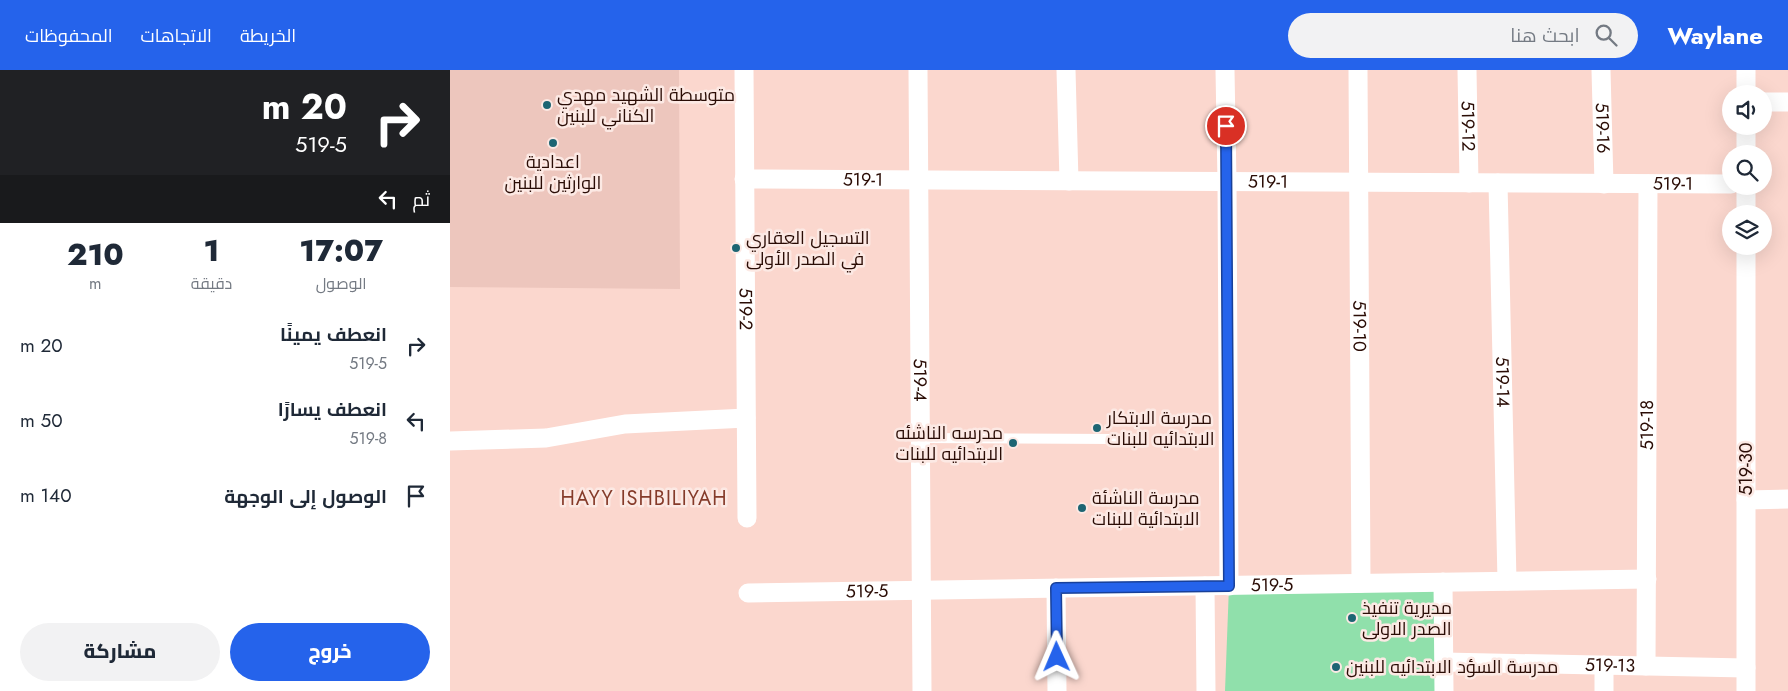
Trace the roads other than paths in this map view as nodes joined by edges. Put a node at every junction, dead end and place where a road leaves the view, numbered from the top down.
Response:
1 (744, 70) edge
2 (918, 70) edge
3 (1066, 70) edge
4 (1224, 70) edge
5 (1358, 70) edge
6 (1467, 70) edge
7 (1601, 70) edge
8 (1746, 70) edge
9 (1746, 85) edge
10 (1772, 102) edge
11 (1788, 102) edge
12 (744, 179) junction
13 (919, 180) junction
14 (1069, 181) junction
15 (1227, 182) junction
16 (1359, 182) junction
17 (1469, 183) junction
18 (1498, 183) junction
19 (1604, 184) junction
20 (1648, 184) junction
21 (1722, 184) edge
22 (1746, 255) edge
23 (746, 418) junction
24 (920, 438) junction
25 (1114, 439) dead end
26 (450, 441) edge
27 (1788, 499) edge
28 (1746, 500) junction
29 (747, 518) dead end
30 (1647, 579) junction
31 (1506, 581) junction
32 (1443, 582) junction
33 (1361, 584) junction
34 (1206, 586) junction
35 (1229, 586) junction
36 (1056, 588) junction
37 (921, 591) junction
38 (748, 593) dead end
39 (1444, 662) junction
40 (1604, 666) junction
41 (1646, 666) junction
42 (1746, 668) junction
43 (922, 691) edge
44 (1057, 691) edge
45 (1206, 691) edge
46 (1444, 691) edge
47 (1604, 691) edge
48 (1746, 691) edge

1 - 12 street, 519-2
2 - 13 street, 519-4
3 - 14 street
4 - 15 street
5 - 16 street, 519-10
6 - 17 street, 519-12
7 - 19 street, 519-16
8 - 9 street
10 - 11 street
12 - 13 street, 519-1
12 - 23 street, 519-2
13 - 14 street, 519-1
13 - 24 street, 519-4
14 - 15 street, 519-1
15 - 16 street, 519-1
15 - 35 street
16 - 17 street, 519-1
16 - 33 street, 519-10
17 - 18 street, 519-1
18 - 19 street, 519-1
18 - 31 street, 519-14
19 - 20 street, 519-1
20 - 21 street, 519-1
20 - 30 street, 519-18
22 - 28 street, 519-30
23 - 26 street
23 - 29 street, 519-2
24 - 25 lane
24 - 37 street, 519-4
27 - 28 street
28 - 42 street, 519-30
30 - 31 street, 519-5
30 - 41 street, 519-18
31 - 32 street, 519-5
32 - 33 street, 519-5
32 - 39 street
33 - 35 street, 519-5
34 - 35 street, 519-5
34 - 36 street, 519-5
34 - 45 street
36 - 37 street, 519-5
36 - 44 street
37 - 38 street, 519-5
37 - 43 street, 519-4
39 - 40 street, 519-13
39 - 46 street
40 - 41 street, 519-13
40 - 47 street
41 - 42 street, 519-13
42 - 48 street, 519-30

